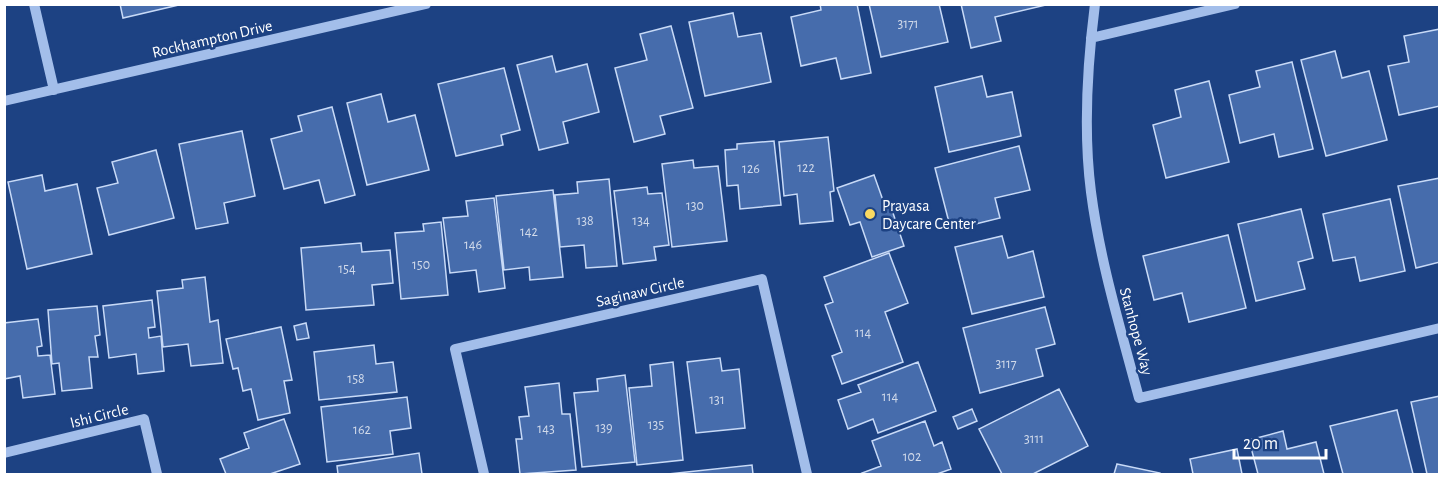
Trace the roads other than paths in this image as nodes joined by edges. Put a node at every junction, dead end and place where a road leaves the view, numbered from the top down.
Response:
1 (34, 4) edge
2 (426, 4) edge
3 (1095, 4) edge
4 (1235, 4) edge
5 (403, 7) edge
6 (1091, 38) junction
7 (54, 90) junction
8 (4, 101) edge
9 (1440, 328) edge
10 (4, 453) edge
11 (157, 474) edge
12 (484, 474) edge
13 (807, 474) edge

1 - 7 street
2 - 5 street, Rockhampton Drive
3 - 6 street
4 - 6 street
5 - 7 street, Rockhampton Drive
6 - 9 street, Stanhope Way
7 - 8 street, Rockhampton Drive
10 - 11 street, Ishi Circle
12 - 13 street, Saginaw Circle

